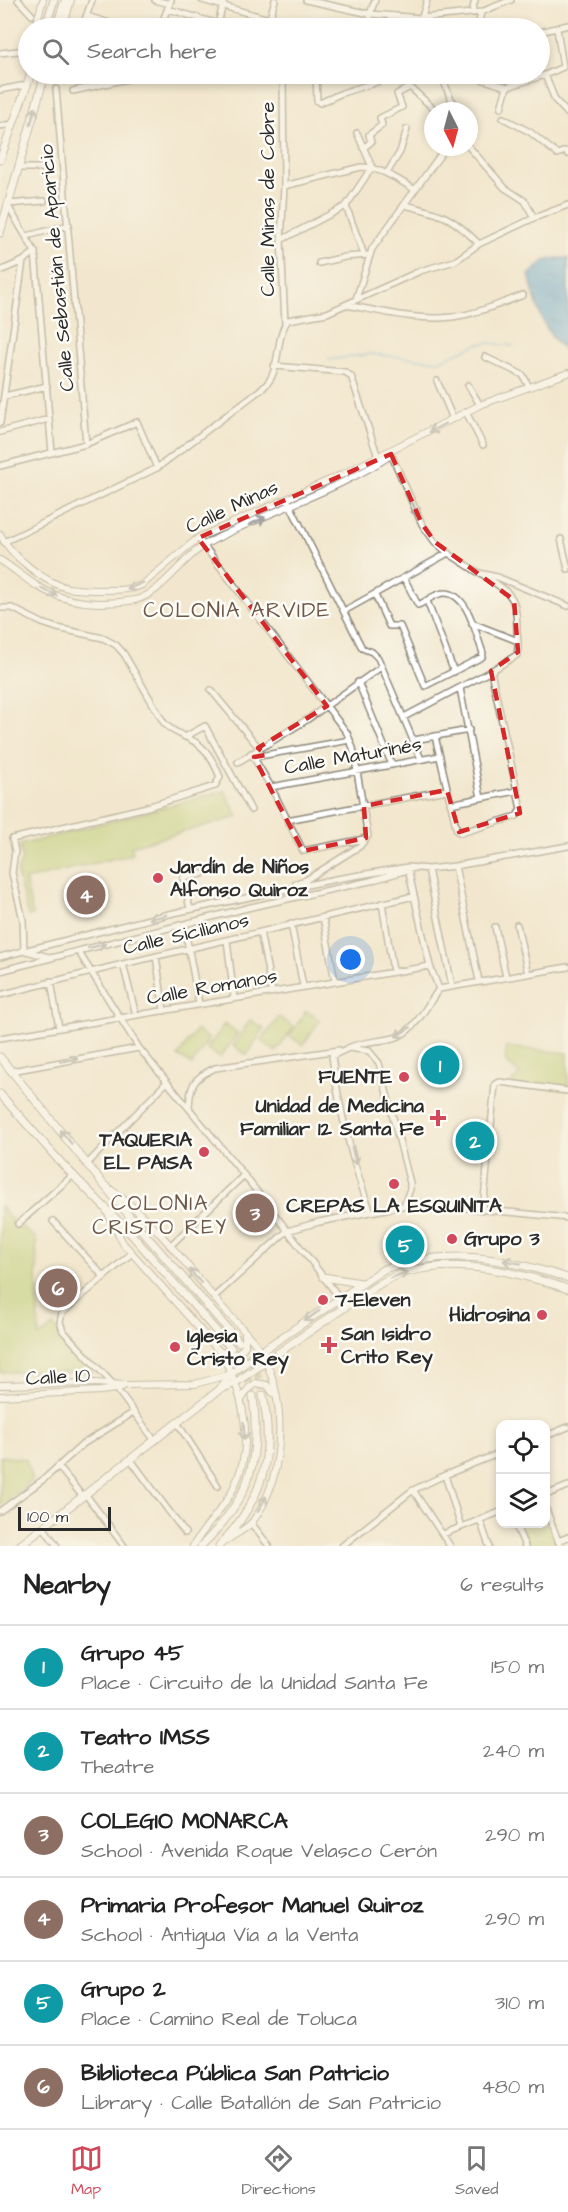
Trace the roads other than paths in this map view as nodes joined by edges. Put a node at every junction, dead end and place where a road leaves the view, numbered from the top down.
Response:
1 (18, 0) edge
2 (43, 0) edge
3 (54, 0) edge
4 (64, 0) edge
5 (71, 0) edge
6 (92, 0) edge
7 (155, 0) edge
8 (202, 0) edge
9 (275, 0) edge
10 (306, 0) edge
11 (375, 0) edge
12 (427, 0) edge
13 (475, 0) edge
14 (512, 0) edge
15 (325, 2) edge
16 (224, 3) edge
17 (170, 4) edge
18 (472, 12) junction
19 (481, 12) junction
20 (370, 14) junction
21 (32, 15) dead end
22 (87, 16) joint
23 (38, 18) edge
24 (48, 18) edge
25 (59, 18) edge
26 (66, 18) edge
27 (93, 18) edge
28 (164, 18) edge
29 (201, 18) edge
30 (220, 18) edge
31 (266, 18) edge
32 (269, 18) edge
33 (370, 18) edge
34 (422, 18) junction
35 (480, 18) edge
36 (568, 25) edge
37 (557, 29) junction
38 (550, 30) edge
39 (0, 45) edge
40 (18, 50) edge
41 (1, 53) edge
42 (550, 73) edge
43 (42, 84) edge
44 (103, 84) edge
45 (283, 84) edge
46 (316, 84) edge
47 (372, 84) edge
48 (445, 84) edge
49 (497, 84) edge
50 (516, 84) edge
51 (549, 84) edge
52 (26, 86) joint
53 (507, 87) junction
54 (56, 89) dead end
55 (0, 90) edge
56 (73, 91) dead end
57 (426, 102) edge
58 (453, 102) edge
59 (501, 108) dead end
60 (568, 114) edge
61 (503, 118) dead end
62 (12, 124) junction
63 (0, 126) edge
64 (407, 129) dead end
65 (357, 133) dead end
66 (363, 148) junction
67 (568, 154) edge
68 (439, 156) edge
69 (477, 156) edge
70 (0, 160) edge
71 (18, 168) junction
72 (44, 168) dead end
73 (372, 168) junction
74 (387, 173) junction
75 (284, 186) junction
76 (414, 189) junction
77 (44, 201) dead end
78 (8, 205) junction
79 (405, 205) junction
80 (346, 206) junction
81 (568, 206) edge
82 (534, 218) junction
83 (69, 225) junction
84 (0, 233) edge
85 (27, 236) junction
86 (281, 240) junction
87 (479, 244) junction
88 (35, 252) junction
89 (366, 254) junction
90 (23, 261) junction
91 (319, 263) dead end
92 (0, 272) edge
93 (523, 295) dead end
94 (356, 299) junction
95 (345, 305) junction
96 (285, 324) junction
97 (485, 357) dead end
98 (274, 366) junction
99 (568, 373) edge
100 (437, 381) dead end
101 (468, 385) dead end
102 (47, 386) junction
103 (529, 387) junction
104 (5, 396) junction
105 (480, 405) junction
106 (466, 412) junction
107 (49, 419) junction
108 (453, 419) junction
109 (0, 423) edge
110 (0, 432) edge
111 (86, 444) junction
112 (483, 445) dead end
113 (394, 452) junction
114 (52, 453) junction
115 (379, 460) junction
116 (0, 466) edge
117 (157, 468) junction
118 (288, 502) junction
119 (0, 534) edge
120 (198, 537) junction
121 (561, 538) dead end
122 (2, 543) edge
123 (204, 545) junction
124 (448, 553) junction
125 (0, 560) edge
126 (568, 569) edge
127 (479, 573) junction
128 (151, 577) junction
129 (404, 578) junction
130 (157, 587) junction
131 (375, 595) junction
132 (427, 601) junction
133 (568, 606) edge
134 (0, 608) edge
135 (344, 611) junction
136 (472, 623) junction
137 (518, 641) junction
138 (381, 667) junction
139 (491, 671) junction
140 (454, 672) junction
141 (358, 682) junction
142 (460, 688) junction
143 (211, 690) dead end
144 (327, 706) junction
145 (404, 717) junction
146 (469, 730) junction
147 (435, 736) junction
148 (185, 737) junction
149 (350, 740) junction
150 (414, 740) junction
151 (258, 748) junction
152 (252, 755) junction
153 (266, 755) junction
154 (440, 756) junction
155 (421, 759) junction
156 (238, 762) dead end
157 (392, 765) junction
158 (358, 772) junction
159 (271, 787) junction
160 (447, 790) junction
161 (517, 791) junction
162 (481, 798) junction
163 (450, 804) junction
164 (364, 806) junction
165 (251, 810) dead end
166 (287, 820) junction
167 (365, 839) junction
168 (568, 846) edge
169 (455, 866) junction
170 (408, 869) junction
171 (428, 869) junction
172 (202, 874) dead end
173 (339, 879) junction
174 (296, 883) dead end
175 (323, 891) junction
176 (414, 896) junction
177 (382, 903) junction
178 (190, 909) junction
179 (323, 917) junction
180 (184, 924) junction
181 (291, 924) junction
182 (517, 926) dead end
183 (495, 927) dead end
184 (260, 932) junction
185 (226, 940) junction
186 (189, 948) junction
187 (24, 951) junction
188 (78, 951) junction
189 (156, 956) junction
190 (0, 957) edge
191 (51, 958) junction
192 (123, 964) junction
193 (430, 966) junction
194 (568, 967) edge
195 (0, 971) edge
196 (393, 971) junction
197 (91, 972) junction
198 (528, 974) junction
199 (506, 977) junction
200 (51, 981) junction
201 (334, 981) junction
202 (480, 981) junction
203 (303, 986) junction
204 (453, 986) junction
205 (439, 989) junction
206 (272, 992) junction
207 (0, 995) edge
208 (234, 998) junction
209 (199, 1004) junction
210 (164, 1011) junction
211 (136, 1015) junction
212 (120, 1018) junction
213 (59, 1028) junction
214 (0, 1038) edge
215 (139, 1048) junction
216 (349, 1048) junction
217 (0, 1057) edge
218 (11, 1071) junction
219 (167, 1083) junction
220 (568, 1091) edge
221 (0, 1094) edge
222 (189, 1108) junction
223 (87, 1164) junction
224 (73, 1175) junction
225 (244, 1175) junction
226 (105, 1185) junction
227 (405, 1205) junction
228 (105, 1209) junction
229 (483, 1210) junction
230 (370, 1212) junction
231 (568, 1218) edge
232 (53, 1221) dead end
233 (18, 1224) dead end
234 (288, 1231) junction
235 (170, 1246) junction
236 (132, 1253) junction
237 (442, 1257) junction
238 (443, 1267) junction
239 (104, 1277) junction
240 (323, 1277) junction
241 (568, 1278) edge
242 (361, 1283) junction
243 (568, 1289) edge
244 (214, 1297) junction
245 (338, 1298) junction
246 (346, 1306) junction
247 (244, 1333) junction
248 (239, 1342) tunnel mouth
249 (231, 1348) tunnel mouth
250 (219, 1351) junction
251 (260, 1352) junction
252 (266, 1361) junction
253 (231, 1374) junction
254 (235, 1383) junction
255 (0, 1386) edge
256 (115, 1387) junction
257 (219, 1390) junction
258 (263, 1395) tunnel mouth
259 (0, 1396) edge
260 (253, 1396) tunnel mouth
261 (275, 1396) junction
262 (241, 1400) junction
263 (134, 1412) junction
264 (178, 1424) junction
265 (568, 1427) edge
266 (550, 1434) edge
267 (155, 1441) junction
268 (496, 1455) edge
269 (131, 1460) junction
270 (58, 1466) junction
271 (445, 1475) junction
272 (218, 1486) dead end
273 (568, 1486) edge
274 (412, 1490) junction
275 (550, 1493) edge
276 (85, 1496) junction
277 (0, 1511) edge
278 (496, 1514) edge
279 (480, 1520) junction
280 (550, 1520) edge
281 (251, 1523) junction
282 (44, 1527) junction
283 (461, 1527) junction
284 (517, 1528) edge
285 (185, 1533) dead end
286 (443, 1534) junction
287 (568, 1537) edge
288 (559, 1544) edge
289 (220, 1545) edge
290 (19, 1546) edge
291 (57, 1546) edge
292 (124, 1546) edge
293 (193, 1546) edge
294 (201, 1546) edge
295 (269, 1546) edge
296 (342, 1546) edge
297 (450, 1546) edge
298 (489, 1546) edge
299 (525, 1546) edge

1 - 21 street
2 - 23 street
3 - 24 main road
4 - 25 main road
5 - 26 street
6 - 22 street
7 - 17 street
8 - 16 street
9 - 32 street
10 - 15 street
11 - 20 street
12 - 34 street
13 - 18 street
14 - 19 street
15 - 20 street
16 - 30 street
16 - 31 street
17 - 28 street
17 - 29 street
18 - 19 street
18 - 34 street
19 - 35 street
20 - 33 street
20 - 34 street
22 - 27 street
36 - 37 street
37 - 38 street
37 - 42 street
39 - 41 street
40 - 41 street
71 -> 43 main road
44 - 56 street
45 - 75 street, Calle Minas de Cobre
46 - 47 street
48 - 58 street
49 - 53 street
50 - 53 street
51 - 60 street
52 - 55 street
52 - 62 main road
53 - 59 street
54 - 83 street, Calle Sebastián de Aparicio
57 - 66 street
61 - 67 street
62 - 63 street
62 - 70 main road
64 - 74 street
65 - 66 street
66 - 73 street
68 - 76 street
69 - 82 street
71 - 72 street
71 - 78 main road
73 - 74 street
73 - 75 street
73 - 80 street
74 - 76 street
75 - 86 street, Calle Minas de Cobre
76 - 79 street
77 - 78 street
78 - 84 main road
78 - 85 street
79 - 87 street
79 - 89 street
80 - 86 street
80 - 89 street
81 - 82 street
82 - 87 street
83 - 85 street
83 - 111 street, Calle Sebastián de Aparicio
85 - 88 street
86 - 96 street, Calle Minas de Cobre
87 - 94 street
88 - 90 street
88 - 102 street
89 - 91 street
89 - 94 street
90 - 92 street
90 - 104 street
93 - 95 street
94 - 95 street
95 - 96 street
96 - 98 street, Calle Minas de Cobre
97 - 103 street
98 - 115 street
98 - 117 street, Calle Minas de Cobre
99 - 103 street, Calle Minas
100 - 108 street
101 - 105 street
102 - 104 street
102 - 107 street
103 - 105 street, Calle Minas
104 - 109 street
105 - 106 street, Calle Minas
106 - 108 street, Calle Minas
106 - 112 street
107 - 110 street
107 - 114 street
108 -> 113 street, Calle Minas
111 - 114 street
111 - 117 street
113 - 115 street, Calle Minas
113 -> 124 street
114 - 116 street
115 - 118 street, Calle Minas
117 - 122 street
118 - 120 street, Calle Minas
123 -> 118 street, Calle Minas
118 - 135 street
119 - 122 street, Calle Minas
120 - 123 street
120 - 128 street, Calle Minas
121 - 126 street
128 -> 122 street, Calle Minas
123 - 130 street, Calle Minas
123 - 144 street
124 - 127 street
124 - 129 street
125 -> 130 street, Calle Minas
127 - 133 street
127 - 137 street
128 - 130 street
129 - 131 street
129 - 132 street
131 - 135 street
131 - 140 street
132 - 136 street
132 - 140 street
134 - 148 street
135 - 138 street
136 - 137 street
136 - 140 street
137 - 139 street
138 - 141 street
138 - 145 street
139 - 142 street
139 - 161 street
141 - 144 street
141 - 157 street
142 - 145 street
142 - 146 street
143 - 151 street
144 - 149 street
144 - 151 street
145 - 150 street
146 - 147 street
146 - 162 street
147 - 150 street
147 - 154 street
148 - 165 street
148 - 187 street
149 - 153 street
149 - 158 street
150 - 155 street
151 - 152 street
151 - 153 street
152 - 153 street
152 - 156 street
152 - 159 street
154 - 155 street, Calle Maturinés
154 - 160 street
155 - 157 street, Calle Maturinés
157 - 158 street, Calle Maturinés
158 - 159 street, Calle Maturinés
158 - 164 street
159 - 166 street
160 - 163 street
160 - 164 street
161 - 162 street
161 - 163 street
162 - 163 street
164 - 166 street
164 - 167 street
166 - 167 street
167 - 174 street
168 - 169 street
169 - 171 street
169 - 202 street
170 - 171 street
170 - 173 street
170 - 175 street
170 - 176 street
171 - 204 street
172 - 178 street
173 - 175 street
173 - 178 street
175 - 180 street
176 - 177 street, Calle Sicilianos
176 - 193 street
177 - 179 street, Calle Sicilianos
177 - 196 street
178 -> 187 street
179 - 181 street, Calle Sicilianos
179 - 201 street
180 - 186 street
188 -> 180 street
181 - 184 street, Calle Sicilianos
181 - 203 street
182 - 198 street
183 - 199 street
184 - 185 street, Calle Sicilianos
184 - 206 street
185 - 186 street, Calle Sicilianos
185 - 208 street
186 - 189 street, Calle Sicilianos
186 - 209 street
187 - 190 street
187 - 191 street
188 - 191 street
188 - 197 street
189 - 192 street, Calle Sicilianos
189 - 210 street
191 - 195 street
192 - 197 street, Calle Sicilianos
192 - 211 street
193 - 196 street, Calle Romanos
193 - 205 street
194 - 198 street
196 - 201 street, Calle Romanos
197 - 200 street, Calle Sicilianos
197 - 212 street
198 - 199 street
199 - 202 street
200 - 207 street, Calle Sicilianos
200 - 213 street
201 - 203 street, Calle Romanos
202 - 204 street
203 - 206 street, Calle Romanos
204 - 205 street
205 -> 216 street
206 - 208 street, Calle Romanos
208 - 209 street, Calle Romanos
209 - 210 street, Calle Romanos
210 - 211 street, Calle Romanos
211 - 212 street, Calle Romanos
212 - 213 street, Calle Romanos
212 - 215 street
213 - 214 street, Calle Romanos
218 -> 215 street
215 - 219 street
216 - 222 street
216 - 227 street
216 -> 230 street
217 - 218 main road
223 -> 218 main road
219 - 222 street
219 - 223 street
220 - 229 street
221 - 224 main road
222 - 225 street
223 - 226 main road
224 - 228 main road
224 - 233 street
225 - 234 street
225 - 235 street
226 - 235 street
226 - 248 main road
227 - 229 street
227 - 230 street
228 - 236 street
228 - 249 main road
229 - 231 street
230 - 234 street
232 - 239 street
234 - 240 street
234 - 244 street
244 -> 235 street
236 - 239 street
236 - 250 street
237 - 238 main road
241 -> 237 main road
237 - 242 main road
238 - 243 main road
246 -> 238 main road
239 - 256 street
240 - 242 main road
240 - 245 street
242 - 245 main road
244 - 247 street
245 - 246 street
245 -> 251 main road
246 - 252 main road
247 - 250 street
247 - 251 street
250 - 253 street
251 - 252 street
251 - 253 main road
252 - 254 main road
252 - 261 street
253 - 254 street
253 - 256 street
253 - 257 main road
254 - 257 main road
254 - 262 street
255 - 256 street, Calle 10
256 - 259 street, Calle 10
256 - 263 street
257 - 264 main road
258 - 289 main road
260 - 294 main road
261 - 262 street
281 -> 261 street
262 -> 293 street
263 - 267 street
263 - 270 street
264 - 267 main road
264 - 272 street
265 - 266 street
267 - 269 main road
268 - 271 street
269 - 276 main road
269 - 285 street
270 - 276 street
270 - 277 street
271 - 274 street
271 - 283 street
273 - 275 street
274 - 286 street
274 - 296 street
276 - 282 main road
276 - 292 street
278 - 279 street
279 - 283 street
279 - 298 street
280 - 288 street
281 - 289 street
281 - 295 street
282 - 290 main road
282 - 291 street
283 - 286 street
284 - 299 street
286 - 297 street
287 - 288 street

